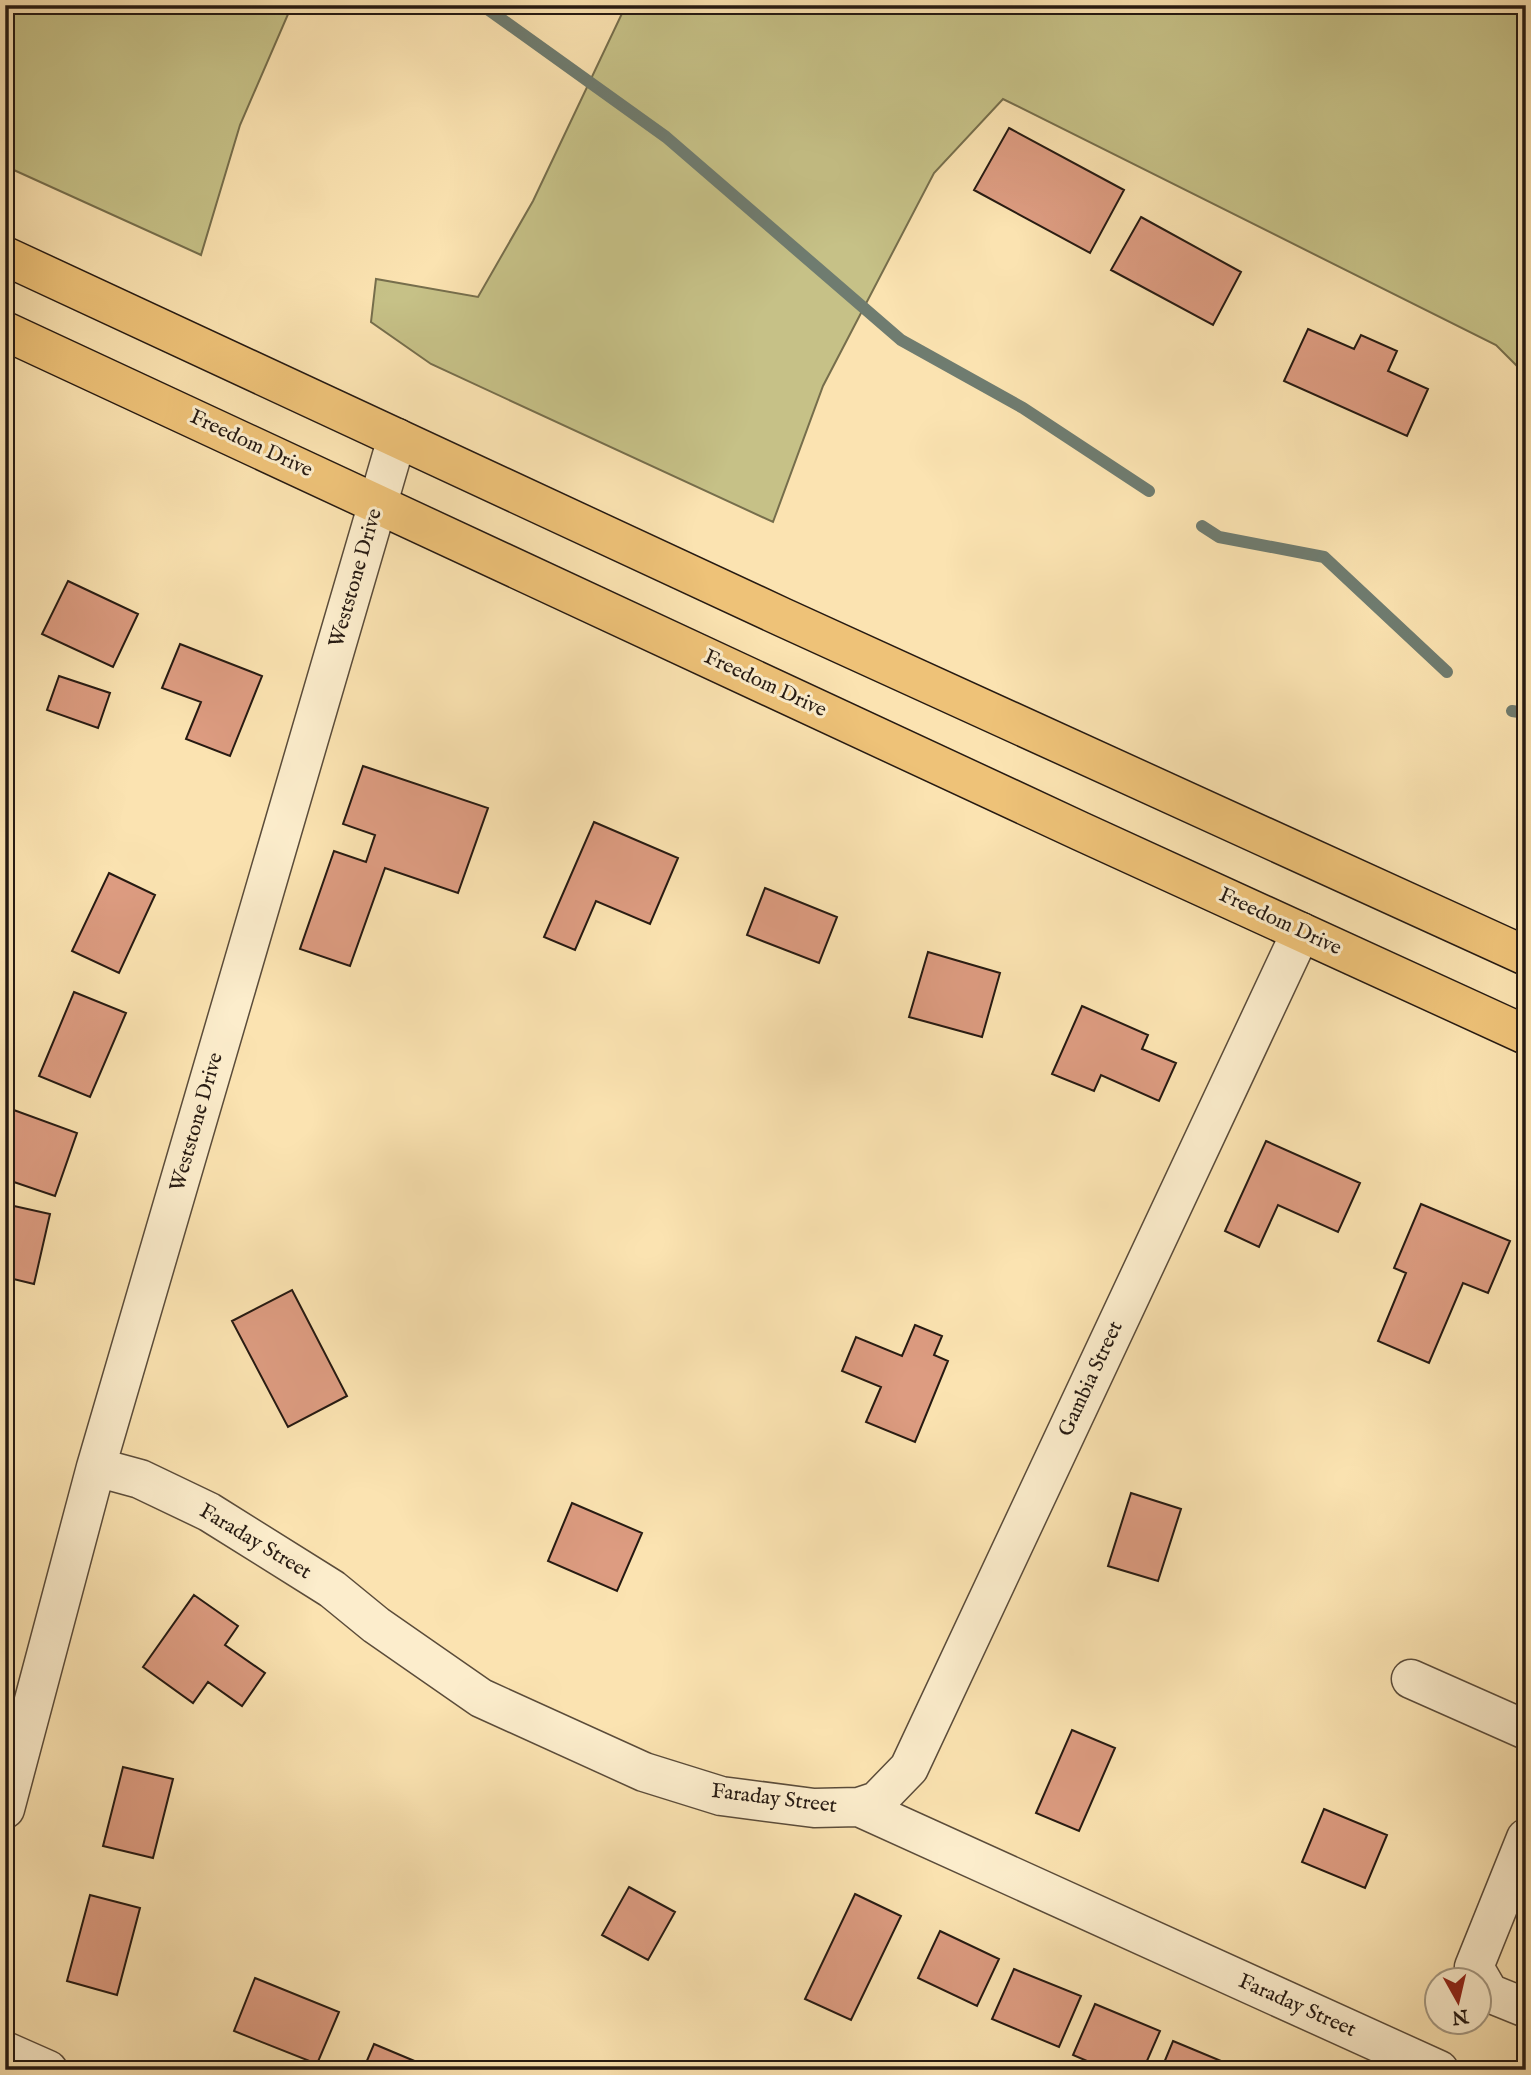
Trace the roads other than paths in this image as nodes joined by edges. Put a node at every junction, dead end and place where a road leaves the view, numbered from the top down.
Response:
1 (5, 257) edge
2 (5, 331) edge
3 (397, 438) junction
4 (377, 503) junction
5 (1301, 932) junction
6 (1526, 956) edge
7 (1526, 1035) edge
8 (96, 1467) junction
9 (1411, 1679) dead end
10 (1526, 1730) edge
11 (859, 1807) junction
12 (5, 1809) edge
13 (1526, 1838) edge
14 (1526, 2008) edge
15 (5, 2051) edge
16 (48, 2070) edge
17 (1439, 2070) edge

1 - 3 main road
2 - 4 main road, Freedom Drive
3 - 4 street, Weststone Drive
3 - 6 main road
4 - 5 main road, Freedom Drive
4 - 8 street, Weststone Drive
5 - 7 main road, Freedom Drive
5 - 11 street, Gambia Street
8 - 11 street, Faraday Street
8 - 12 street, Weststone Drive
9 - 10 street
11 - 17 street, Faraday Street
13 - 14 street
15 - 16 street

